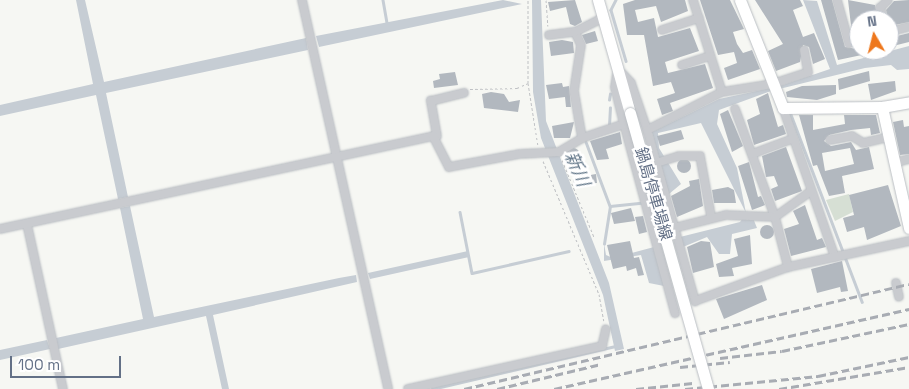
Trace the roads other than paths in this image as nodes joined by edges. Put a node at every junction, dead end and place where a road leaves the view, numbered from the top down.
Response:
1 (302, 0) edge
2 (598, 0) edge
3 (693, 0) edge
4 (741, 0) edge
5 (837, 0) edge
6 (888, 0) edge
7 (881, 10) edge
8 (603, 18) junction
9 (698, 18) junction
10 (662, 30) dead end
11 (575, 32) junction
12 (549, 35) road end
13 (849, 43) edge
14 (804, 50) dead end
15 (710, 56) junction
16 (682, 65) dead end
17 (617, 67) junction
18 (773, 87) junction
19 (722, 92) junction
20 (464, 93) road end
21 (909, 102) edge
22 (882, 107) junction
23 (735, 108) dead end
24 (783, 108) junction
25 (624, 124) junction
26 (647, 130) junction
27 (437, 136) junction
28 (888, 137) junction
29 (582, 138) junction
30 (792, 139) junction
31 (830, 140) dead end
32 (752, 154) junction
33 (337, 157) junction
34 (909, 159) edge
35 (657, 163) junction
36 (894, 163) junction
37 (812, 190) junction
38 (711, 216) junction
39 (775, 217) junction
40 (27, 224) junction
41 (909, 224) edge
42 (674, 228) junction
43 (0, 229) edge
44 (909, 241) edge
45 (839, 256) junction
46 (788, 268) junction
47 (896, 283) dead end
48 (899, 298) dead end
49 (676, 313) dead end
50 (606, 329) road end
51 (63, 389) edge
52 (388, 389) edge
53 (408, 389) edge
54 (708, 389) edge

1 - 33 street
2 - 8 main road, 鍋島停車場線
3 - 9 street
4 - 18 main road
5 - 13 street
6 - 7 street
8 - 11 street
8 - 17 main road, 鍋島停車場線
9 - 10 street
9 - 15 street
11 - 12 street
11 - 29 street
14 - 18 street
15 - 16 street
15 - 19 street
17 - 25 street
17 - 26 street
17 - 54 main road, 鍋島停車場線, bridge
18 - 19 street
18 - 24 main road
19 - 26 street
20 - 27 street
21 - 22 main road
22 - 24 main road
22 - 28 main road
23 - 32 street
24 - 30 street
25 - 29 street
25 - 49 street
26 - 35 street
27 - 29 street
27 - 33 street
28 - 31 street
28 - 36 main road
30 - 32 street
30 - 37 street
32 - 39 street
33 - 40 street
33 - 52 street
34 - 36 street
35 - 38 street
35 - 42 street
36 - 41 main road
37 - 39 street
37 - 45 street
38 - 39 street
38 - 42 street
39 - 46 street
40 - 43 street
40 - 51 street
42 - 46 street
44 - 45 street
45 - 46 street
47 - 48 street
50 - 53 street

